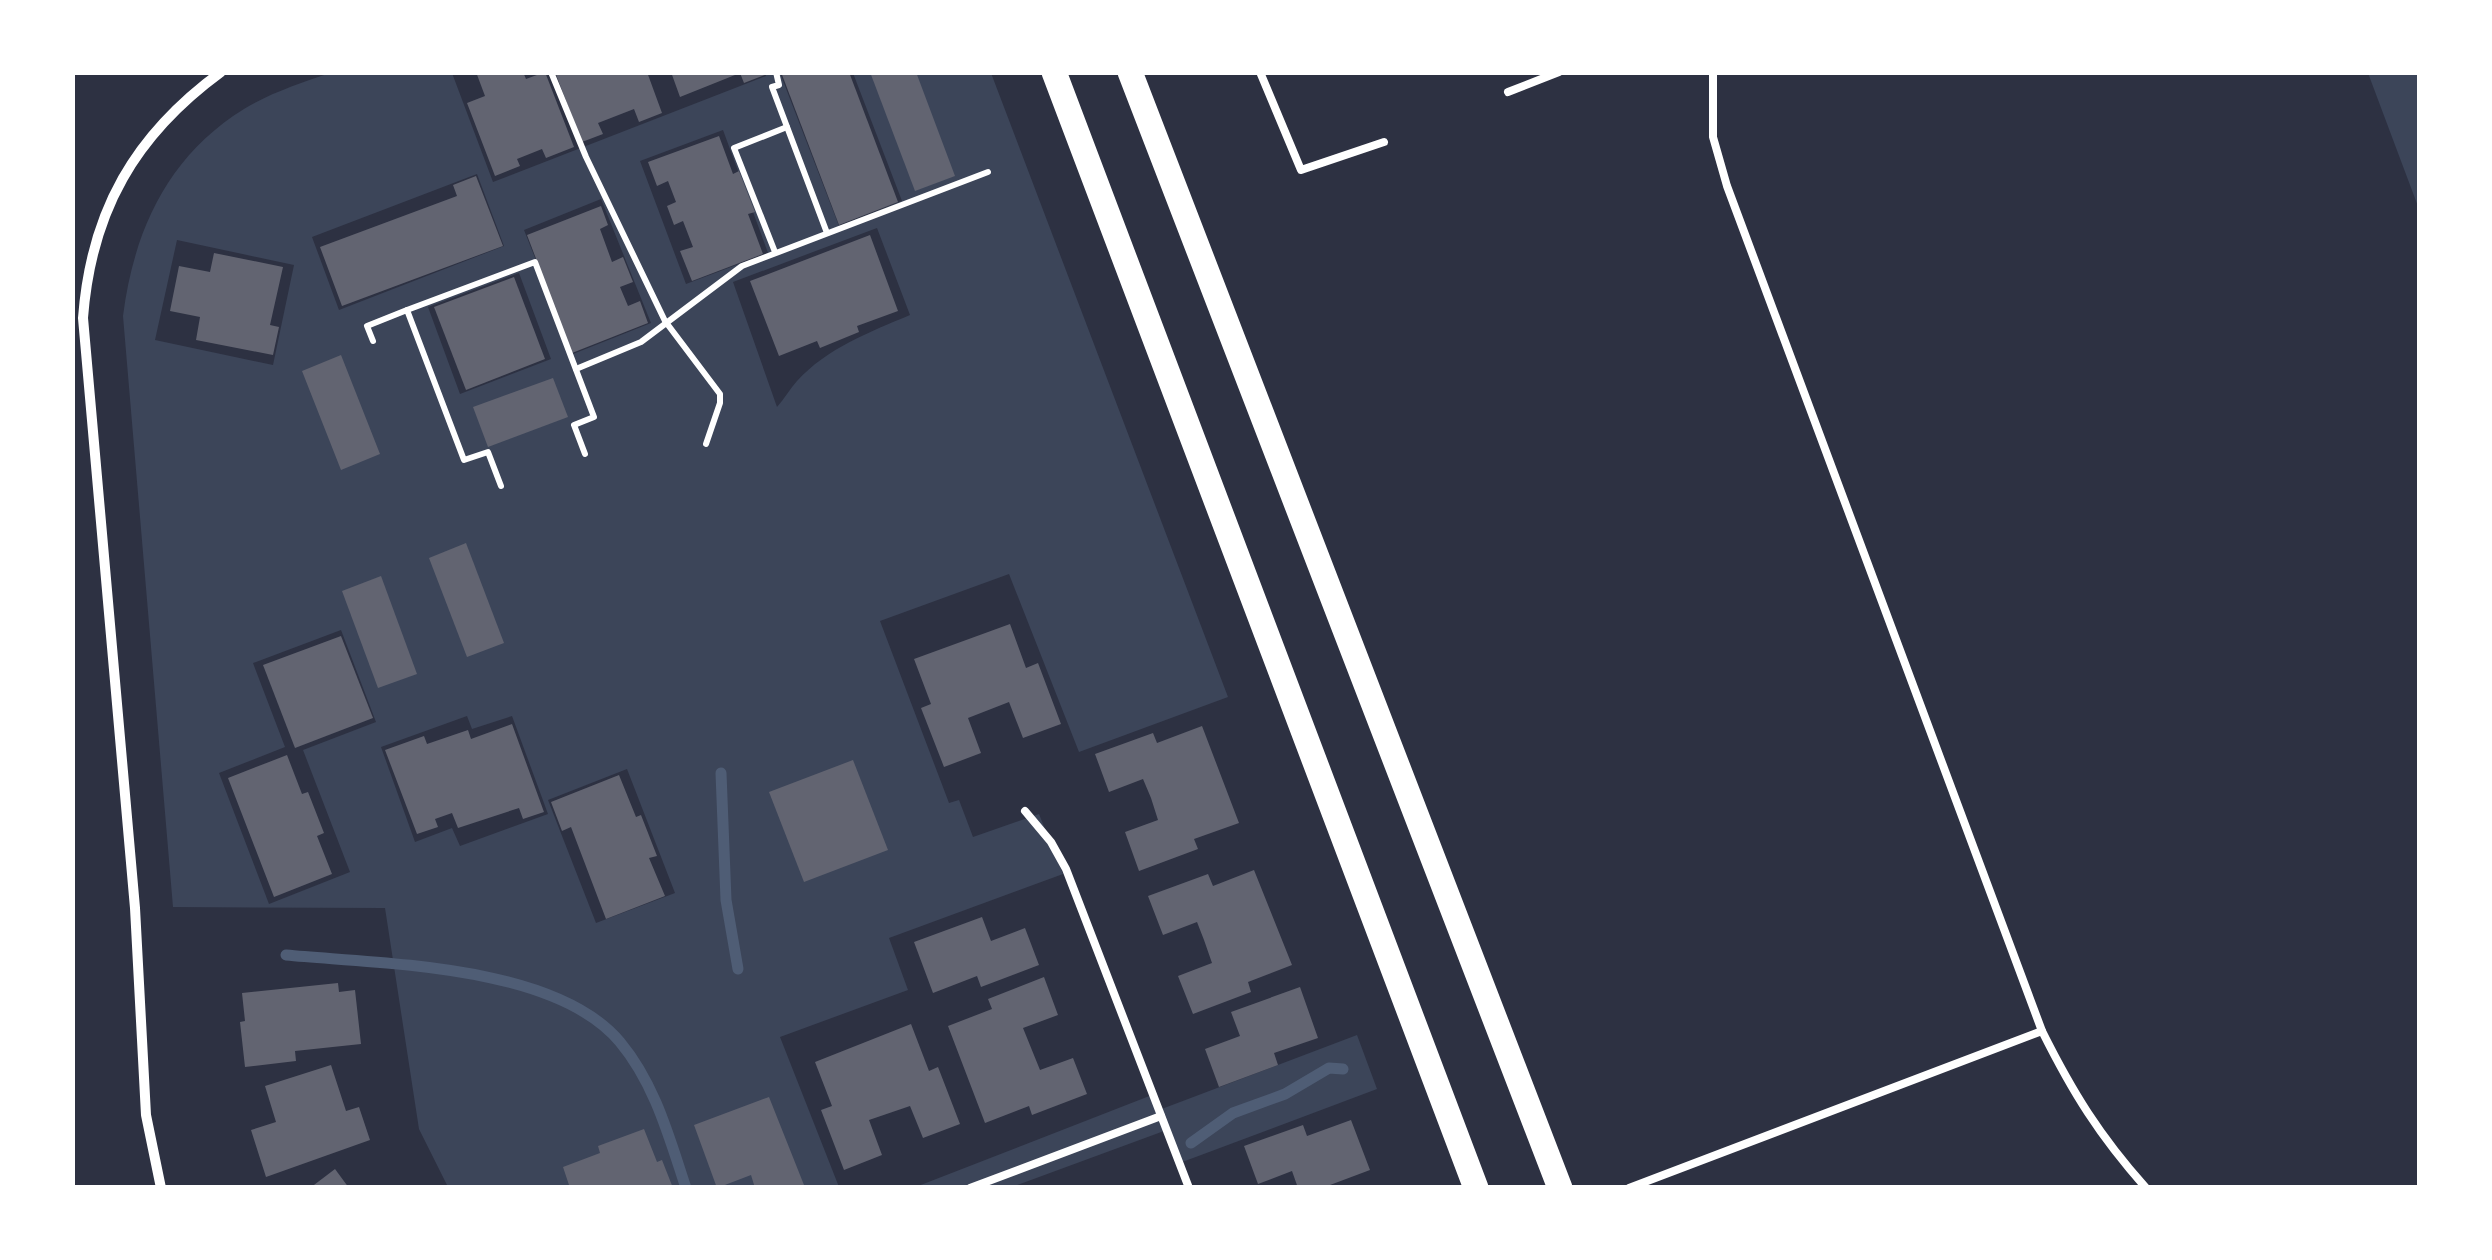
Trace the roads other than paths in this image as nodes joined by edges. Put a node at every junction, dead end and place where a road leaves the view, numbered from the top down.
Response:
1 (222, 72) edge
2 (1054, 72) edge
3 (1130, 72) edge
4 (1260, 72) edge
5 (1560, 72) edge
6 (1713, 72) edge
7 (1508, 92) dead end
8 (1384, 142) dead end
9 (1026, 811) dead end
10 (2042, 1031) junction
11 (1161, 1116) junction
12 (161, 1188) edge
13 (970, 1188) edge
14 (1189, 1188) edge
15 (1476, 1188) edge
16 (1560, 1188) edge
17 (1629, 1188) edge
18 (2146, 1188) edge

1 - 12 street
2 - 15 main road
3 - 16 main road
4 - 8 lane
5 - 7 lane
6 - 10 lane
9 - 11 lane
10 - 17 lane
10 - 18 lane
11 - 13 lane
11 - 14 lane

